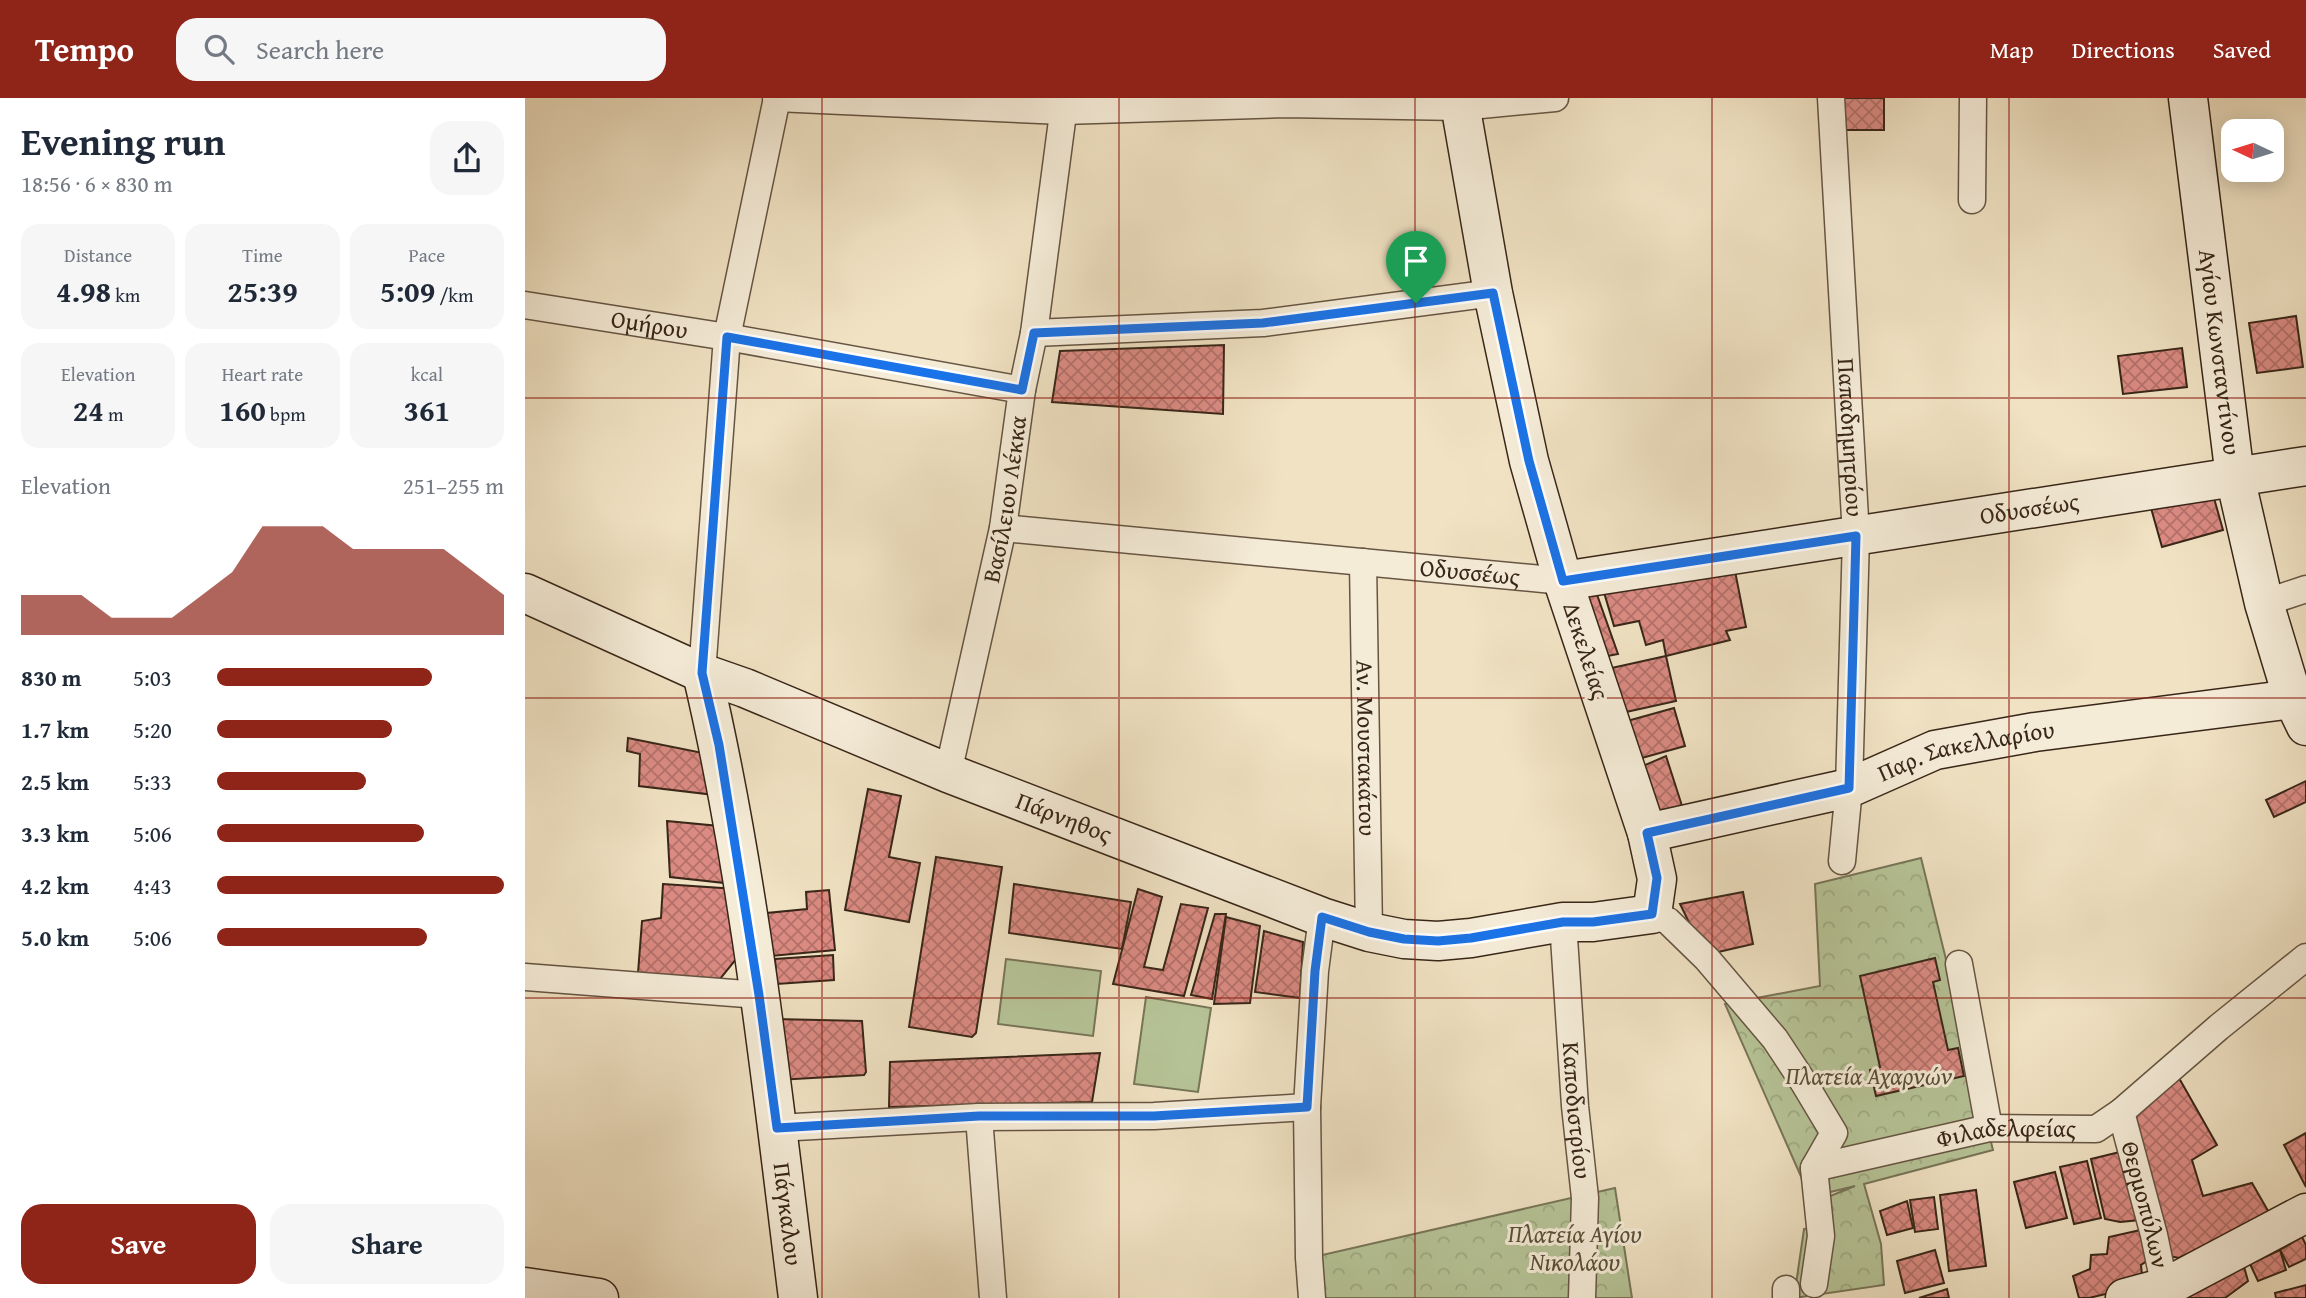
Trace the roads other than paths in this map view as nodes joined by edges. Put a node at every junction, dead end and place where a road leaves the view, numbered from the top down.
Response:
1 (777, 98) edge
2 (1555, 98) edge
3 (1831, 98) edge
4 (1973, 98) edge
5 (2188, 98) edge
6 (1460, 102) edge
7 (1064, 105) edge
8 (1972, 200) dead end
9 (1493, 293) junction
10 (525, 305) edge
11 (1034, 333) junction
12 (727, 337) junction
13 (1022, 390) junction
14 (2306, 466) edge
15 (2235, 477) junction
16 (1003, 528) junction
17 (1856, 536) junction
18 (1363, 562) junction
19 (1563, 581) junction
20 (2306, 589) edge
21 (525, 593) edge
22 (2264, 603) junction
23 (702, 673) junction
24 (2300, 713) edge
25 (948, 774) junction
26 (1849, 788) junction
27 (1647, 833) junction
28 (1842, 861) dead end
29 (1322, 917) junction
30 (1640, 917) junction
31 (1563, 922) junction
32 (1369, 932) junction
33 (2306, 957) edge
34 (1959, 964) dead end
35 (525, 977) edge
36 (759, 995) junction
37 (1307, 1107) junction
38 (2121, 1112) junction
39 (979, 1116) junction
40 (777, 1128) junction
41 (1989, 1128) junction
42 (1814, 1168) junction
43 (2306, 1213) edge
44 (1814, 1284) dead end
45 (525, 1287) edge
46 (2166, 1292) edge
47 (599, 1298) edge
48 (798, 1298) edge
49 (993, 1298) edge
50 (1312, 1298) edge
51 (1582, 1298) edge
52 (2125, 1298) edge

1 - 7 street
1 - 12 street
2 - 6 street
3 - 17 street, Παπαδημητρίου
4 - 8 street
5 - 15 street, Αγίου Κωνσταντίνου
6 - 7 street
6 - 9 street, Δεκελείας
7 - 11 street, Βασίλειου Λέκκα
9 - 11 street
9 - 19 street, Δεκελείας
10 - 12 street, Ομήρου
11 - 13 street, Βασίλειου Λέκκα
12 - 13 street, Ομήρου
12 - 23 street
13 - 16 street, Βασίλειου Λέκκα
14 - 15 street, Οδυσσέως
15 - 17 street, Οδυσσέως
15 - 22 street, Αγίου Κωνσταντίνου
16 - 18 street, Οδυσσέως
16 - 25 street, Βασίλειου Λέκκα
17 - 19 street, Οδυσσέως
17 - 26 street, Παπαδημητρίου
18 - 19 street, Οδυσσέως
18 - 32 street, Αν. Μουστακάτου
19 - 27 street, Δεκελείας
20 - 22 street
21 - 23 street, Πάρνηθος
22 - 24 street, Αγίου Κωνσταντίνου
23 - 25 street, Πάρνηθος
23 - 36 street, Πάγκαλου
24 - 26 street, Παρ. Σακελλαρίου
25 - 29 street, Πάρνηθος
26 - 27 street, Παρ. Σακελλαρίου
26 - 28 street, Παπαδημητρίου
27 - 30 street, Δεκελείας
29 - 32 street, Πάρνηθος
29 - 37 street
30 - 31 street, Πάρνηθος
30 - 42 street
31 - 32 street, Πάρνηθος
31 - 51 street, Καποδιστρίου
33 - 38 street, Φιλαδελφείας
34 - 41 street
35 - 36 street
36 - 40 street, Πάγκαλου
37 - 39 street
37 - 50 street
38 - 41 street, Φιλαδελφείας
38 - 46 street, Θερμοπύλων
39 - 40 street
39 - 49 street
40 - 48 street, Πάγκαλου
41 - 42 street, Φιλαδελφείας
42 - 44 street
43 - 46 street
45 - 47 street
46 - 52 street

